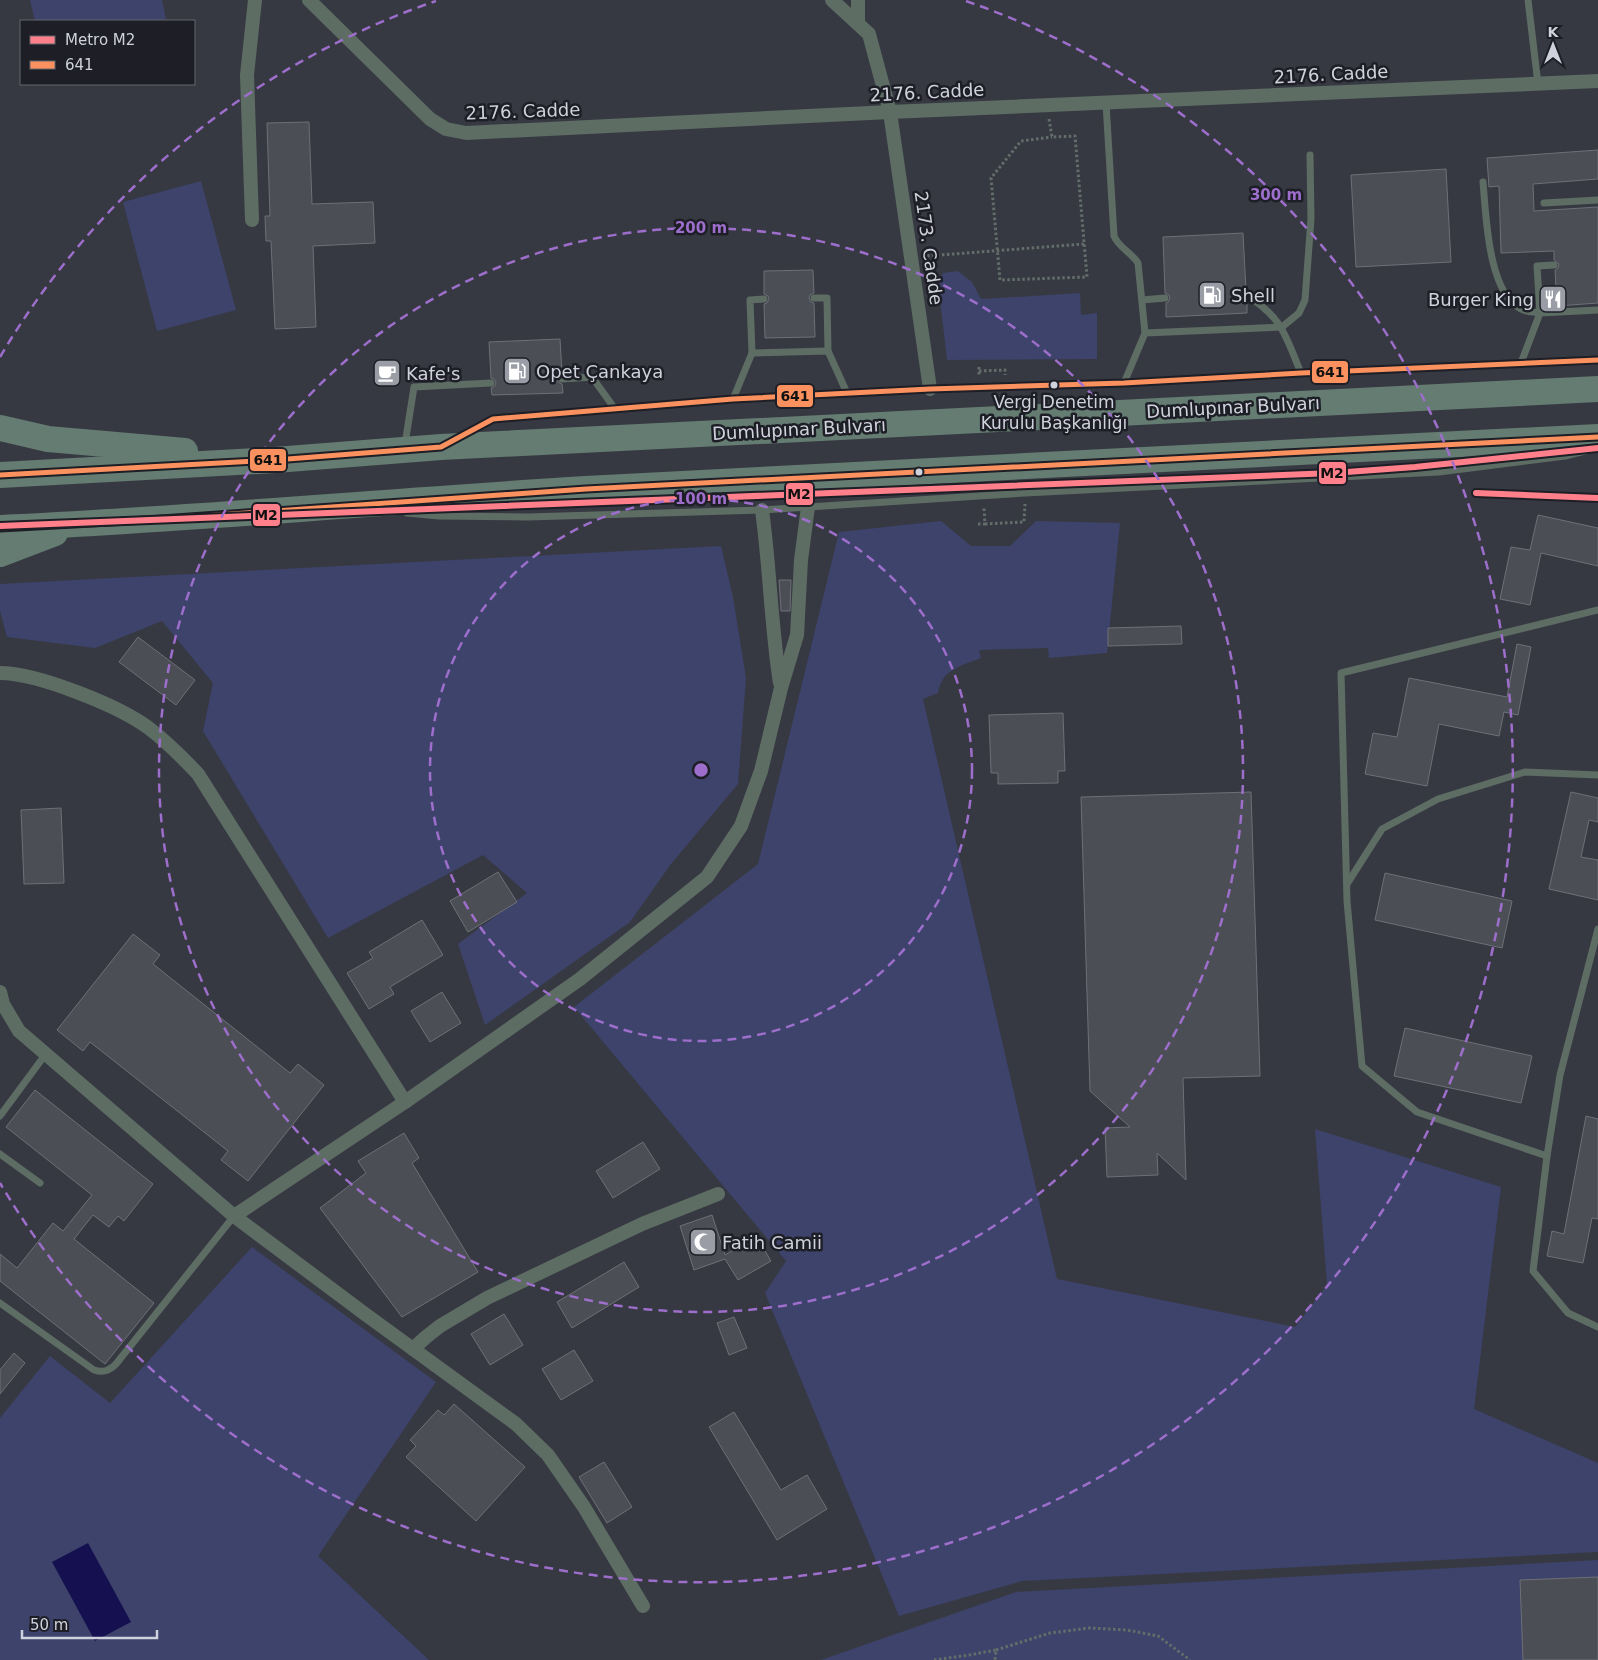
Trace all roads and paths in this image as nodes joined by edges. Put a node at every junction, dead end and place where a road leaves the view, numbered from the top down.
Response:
1 (255, 0) edge
2 (309, 0) edge
3 (832, 0) edge
4 (858, 0) edge
5 (1528, 0) edge
6 (858, 24) junction
7 (1598, 81) edge
8 (1538, 84) junction
9 (1106, 103) junction
10 (1048, 106) junction
11 (890, 112) junction
12 (1052, 137) junction
13 (1310, 155) dead end
14 (1483, 182) dead end
15 (1598, 200) edge
16 (1544, 204) dead end
17 (252, 220) dead end
18 (1084, 244) junction
19 (997, 250) junction
20 (911, 257) junction
21 (1554, 265) dead end
22 (1246, 295) dead end
23 (814, 298) dead end
24 (1165, 298) dead end
25 (764, 300) dead end
26 (1142, 300) junction
27 (1598, 310) edge
28 (1540, 313) junction
29 (1282, 327) junction
30 (1145, 333) junction
31 (828, 351) junction
32 (752, 353) junction
33 (1598, 360) edge
34 (1521, 363) junction
35 (1005, 370) dead end
36 (979, 371) dead end
37 (1300, 373) junction
38 (562, 379) dead end
39 (1124, 382) junction
40 (491, 383) dead end
41 (930, 389) junction
42 (1598, 389) edge
43 (847, 393) junction
44 (733, 399) junction
45 (615, 409) junction
46 (0, 428) edge
47 (1598, 437) edge
48 (441, 447) junction
49 (1598, 448) edge
50 (405, 449) junction
51 (276, 460) junction
52 (0, 475) edge
53 (332, 506) junction
54 (808, 507) junction
55 (762, 510) junction
56 (1024, 522) dead end
57 (77, 524) junction
58 (985, 524) dead end
59 (0, 528) edge
60 (0, 554) edge
61 (1598, 610) edge
62 (0, 673) edge
63 (781, 688) junction
64 (1598, 775) edge
65 (1347, 884) junction
66 (1598, 929) edge
67 (0, 992) edge
68 (45, 1055) junction
69 (405, 1102) junction
70 (0, 1116) edge
71 (0, 1154) edge
72 (1547, 1156) junction
73 (40, 1183) dead end
74 (718, 1194) dead end
75 (234, 1216) junction
76 (0, 1303) edge
77 (1598, 1327) edge
78 (413, 1349) junction
79 (643, 1606) dead end
80 (996, 1650) junction
81 (934, 1660) edge
82 (995, 1660) edge
83 (1190, 1660) edge

1 - 17 street
2 - 11 street, 2176. Cadde
3 - 6 street, 2173. Cadde
4 - 6 street
5 - 8 lane
6 - 11 street, 2173. Cadde
7 - 8 street, 2176. Cadde
8 - 9 street, 2176. Cadde
9 - 10 street, 2176. Cadde
9 - 26 lane
10 - 11 street, 2176. Cadde
10 - 12 path
11 - 20 street, 2173. Cadde
12 - 18 path
12 - 19 path
13 - 29 lane
14 - 28 lane
15 - 16 lane
18 - 19 path
18 - 19 path
19 - 20 path
20 - 41 street, 2173. Cadde
21 - 28 lane
22 - 29 lane
23 - 31 lane
24 - 26 lane
25 - 32 lane
26 - 30 lane
27 - 28 lane
28 - 34 lane
29 - 30 lane
29 - 37 lane
30 - 39 lane
31 - 32 lane
31 - 43 lane
32 - 44 lane
33 - 34 lane
34 - 37 lane
35 - 36 path
37 - 39 lane
38 - 45 lane
39 - 41 lane
40 - 50 lane
41 - 43 lane
42 - 48 highway, Dumlupınar Bulvarı
43 - 44 lane
44 - 45 lane
45 - 48 lane
46 - 51 highway
47 - 53 highway
48 - 50 highway, Dumlupınar Bulvarı
49 - 54 lane
50 - 51 highway, Dumlupınar Bulvarı
51 - 52 highway, Dumlupınar Bulvarı
53 - 55 lane
53 - 57 highway
54 - 55 lane
54 - 63 street
55 - 63 street
56 - 58 path
57 - 59 highway
57 - 60 highway
61 - 65 lane
62 - 69 street
63 - 69 street
64 - 65 lane
65 - 72 lane
66 - 72 lane
67 - 68 street
68 - 70 lane
68 - 75 street
69 - 75 street
71 - 73 lane
72 - 77 lane
74 - 78 street
75 - 76 lane
75 - 78 street
78 - 79 street
80 - 81 path
80 - 82 path
80 - 83 path

